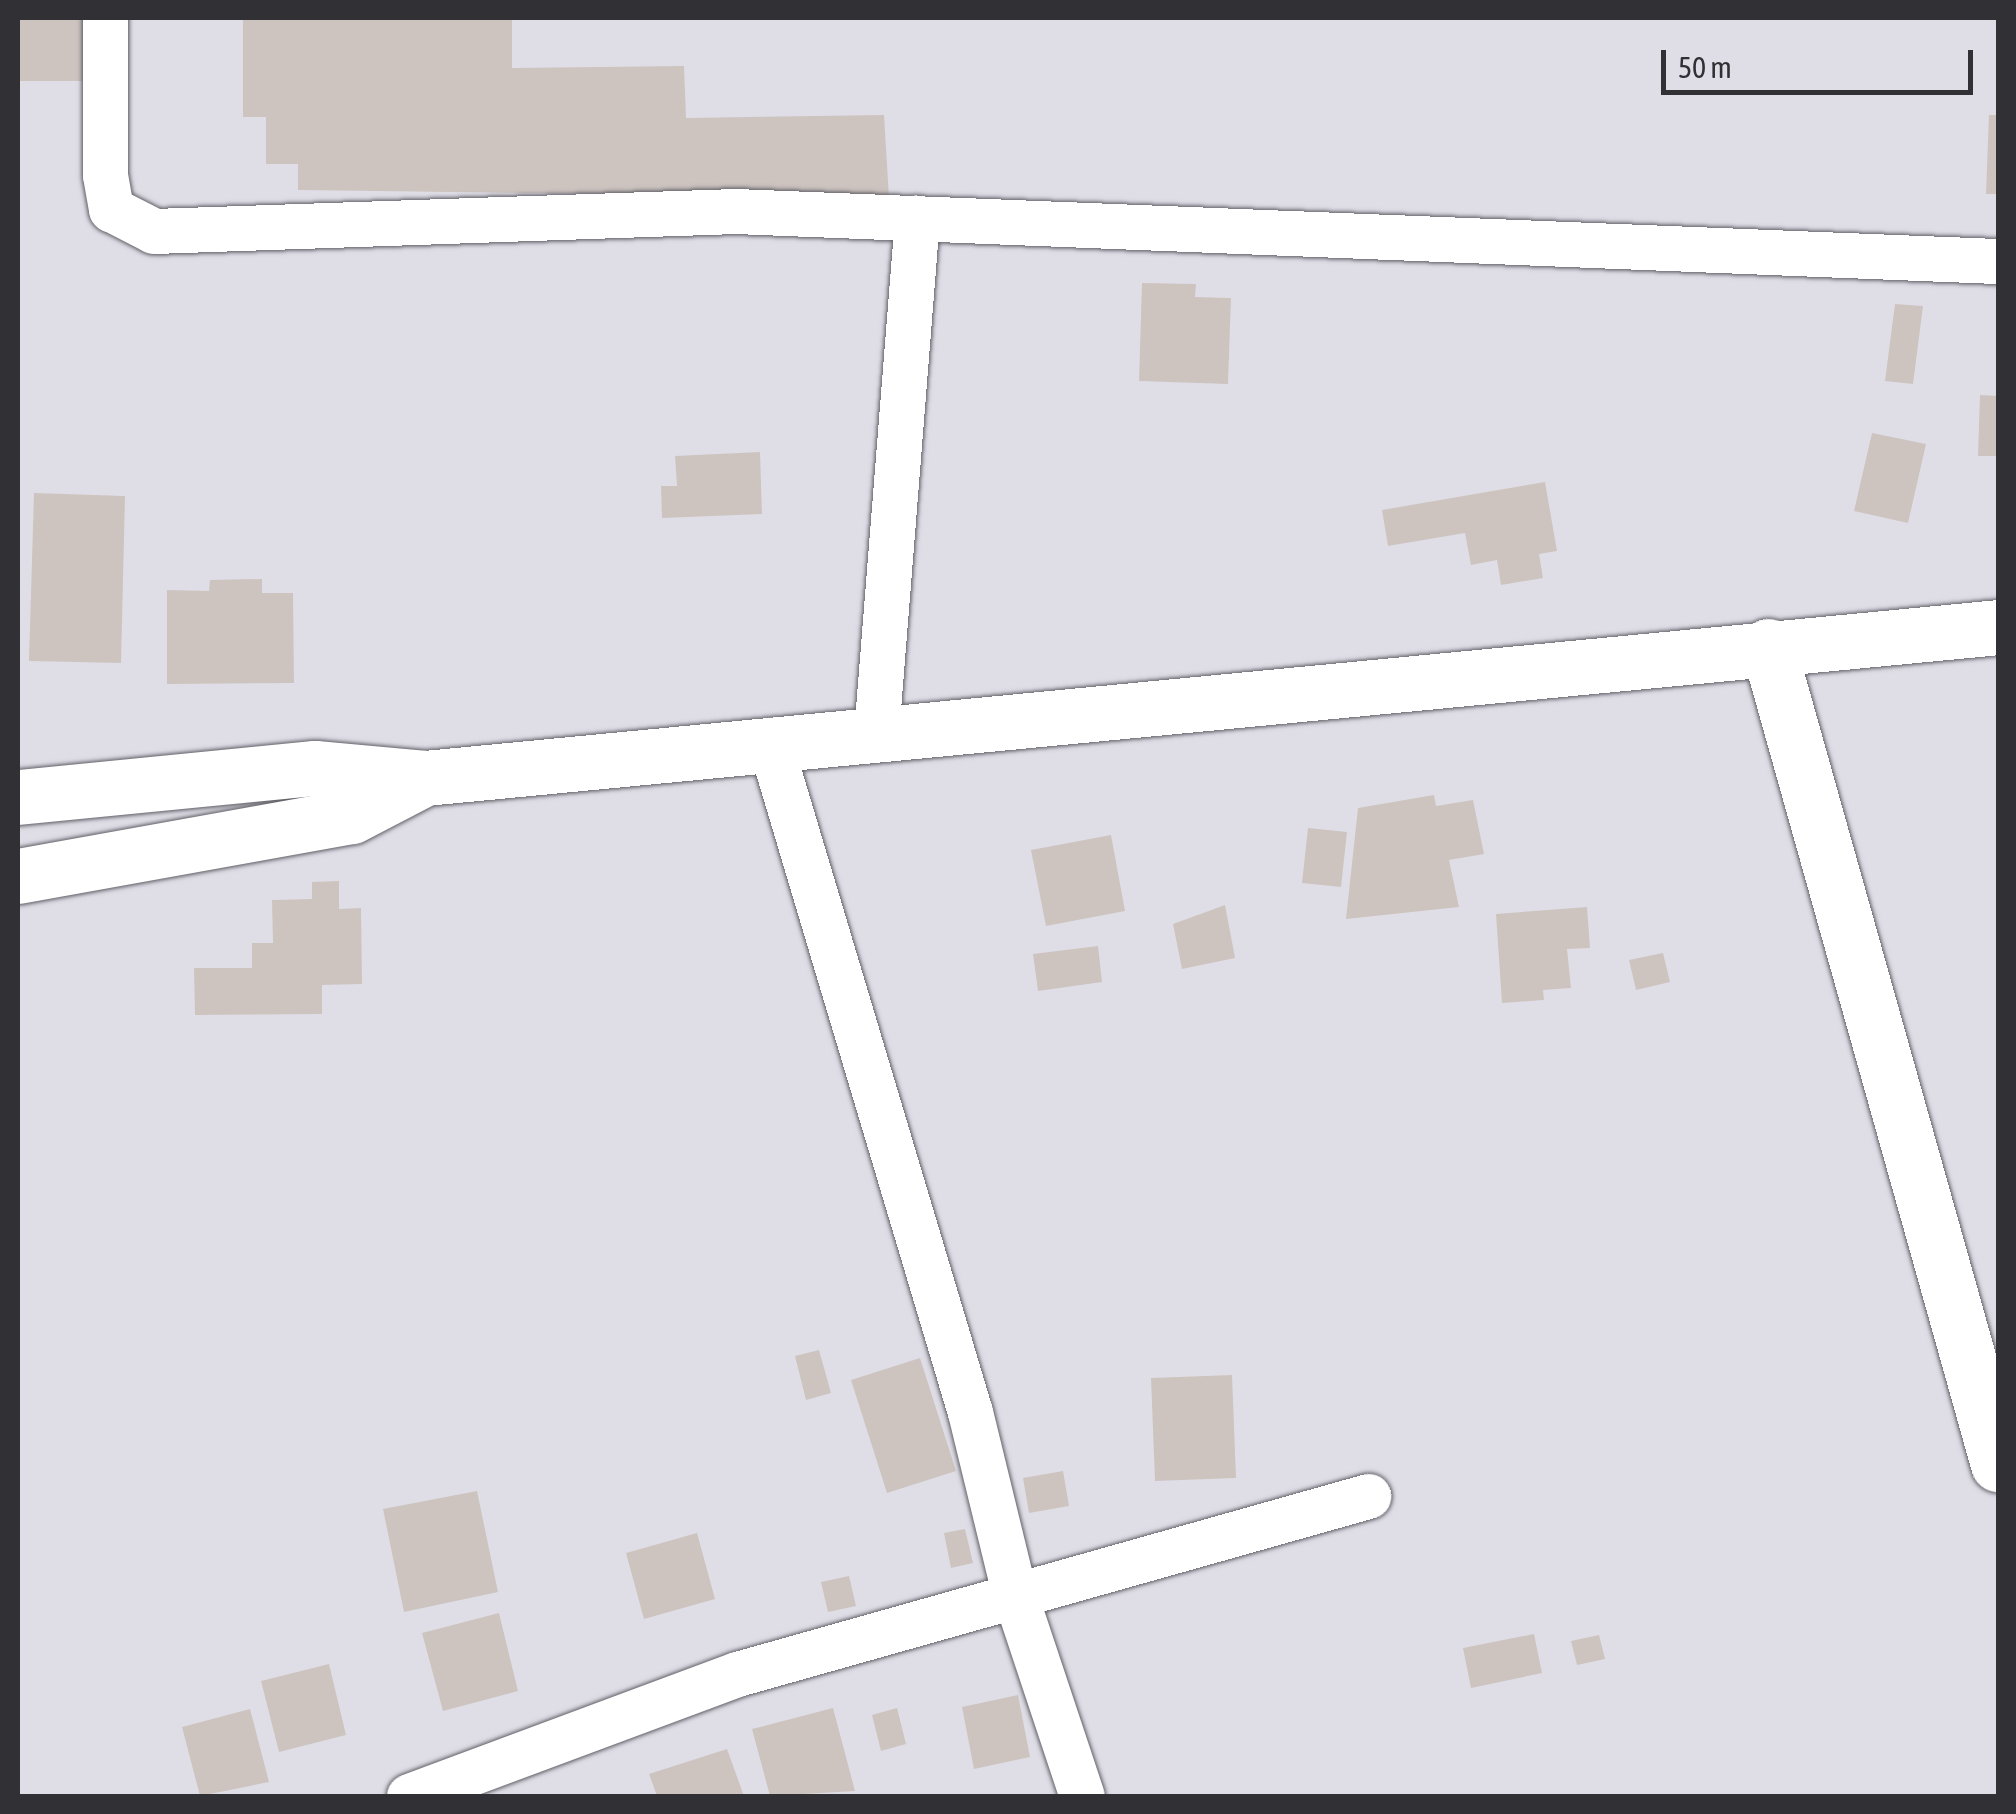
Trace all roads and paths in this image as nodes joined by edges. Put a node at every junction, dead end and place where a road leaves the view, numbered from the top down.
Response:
1 (105, 18) edge
2 (917, 218) junction
3 (1998, 261) edge
4 (1998, 627) edge
5 (1768, 646) junction
6 (876, 734) junction
7 (768, 740) junction
8 (425, 778) junction
9 (18, 797) edge
10 (18, 876) edge
11 (1998, 1464) edge
12 (1368, 1496) dead end
13 (1014, 1592) junction
14 (409, 1796) edge
15 (1082, 1796) edge

1 - 2 street
2 - 3 street
2 - 6 street
4 - 5 street
5 - 6 street
5 - 11 street
6 - 7 street
7 - 8 street
7 - 13 street
8 - 9 street
8 - 10 street
12 - 13 street
13 - 14 street
13 - 15 street

